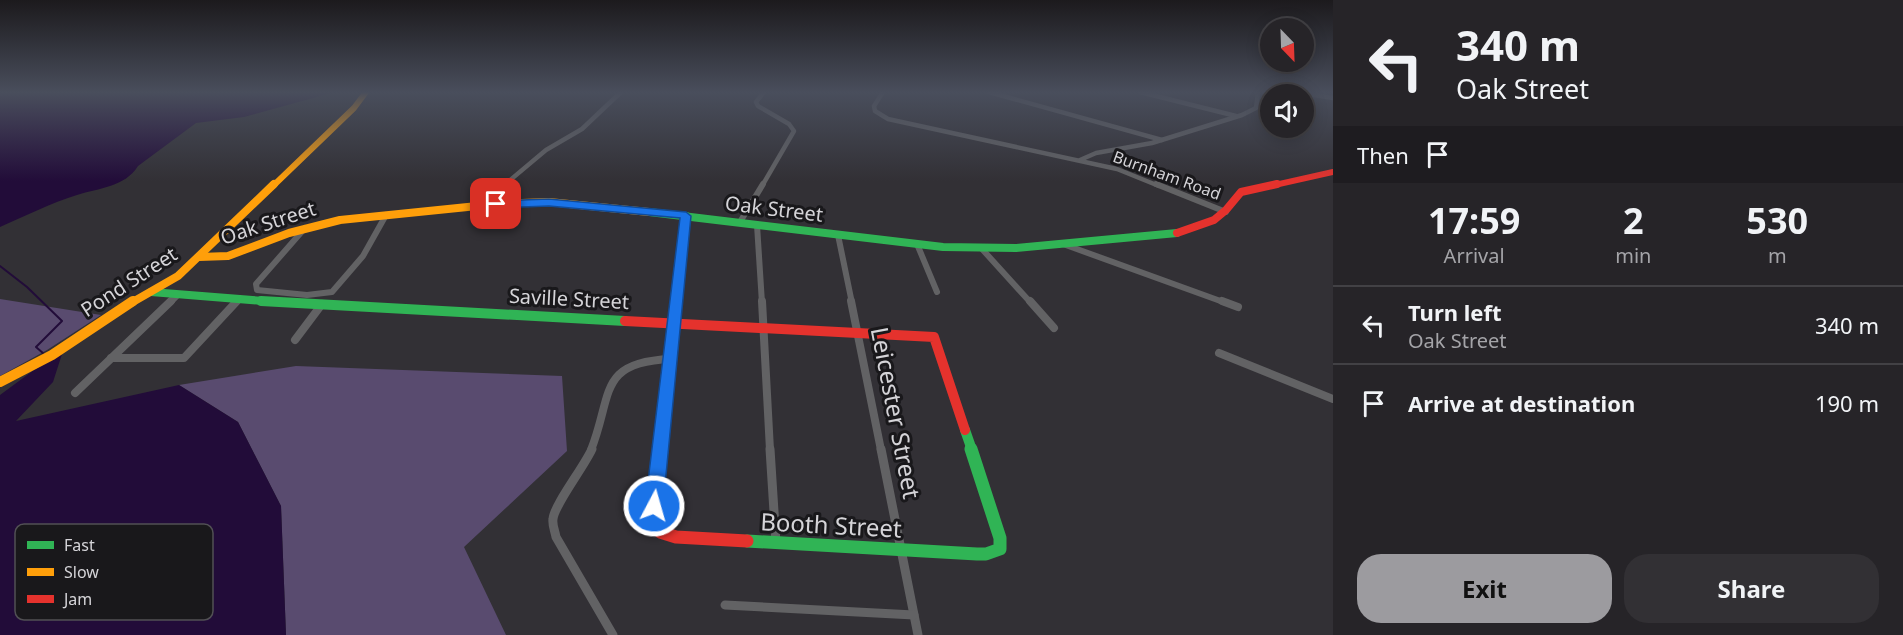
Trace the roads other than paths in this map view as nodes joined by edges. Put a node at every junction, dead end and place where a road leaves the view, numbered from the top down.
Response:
1 (340, 122) edge
2 (590, 122) edge
3 (785, 122) edge
4 (900, 122) edge
5 (1096, 122) edge
6 (1220, 122) edge
7 (1162, 140) junction
8 (1080, 160) junction
9 (1333, 172) edge
10 (479, 206) junction
11 (1226, 212) junction
12 (386, 215) junction
13 (686, 216) junction
14 (740, 222) junction
15 (757, 225) junction
16 (304, 228) junction
17 (838, 235) junction
18 (268, 240) junction
19 (917, 244) junction
20 (1063, 244) junction
21 (288, 246) junction
22 (982, 249) junction
23 (199, 257) junction
24 (151, 292) junction
25 (937, 292) dead end
26 (177, 296) junction
27 (238, 300) junction
28 (322, 304) junction
29 (1238, 306) dead end
30 (675, 322) junction
31 (763, 327) junction
32 (1054, 328) dead end
33 (858, 333) junction
34 (295, 340) dead end
35 (1219, 353) dead end
36 (111, 358) junction
37 (671, 359) junction
38 (0, 382) edge
39 (75, 393) dead end
40 (1333, 399) edge
41 (776, 543) junction
42 (1000, 549) joint
43 (901, 550) junction
44 (725, 605) dead end
45 (914, 615) junction
46 (613, 635) edge
47 (918, 635) edge

1 - 23 street, Pond Street
2 - 10 street
3 - 14 street
4 - 8 street, Burnham Road
5 - 7 street
6 - 7 street
7 - 8 street
8 - 11 street, Burnham Road
9 - 11 street, Oak Street
10 - 12 street, Oak Street
10 - 13 street, Oak Street
11 - 20 street, Oak Street
12 - 16 street, Oak Street
12 - 21 street
13 - 14 street, Oak Street
13 - 30 street
14 - 15 street, Oak Street
15 - 17 street, Oak Street
15 - 31 street
16 - 18 street, Oak Street
16 - 21 street
17 - 19 street, Oak Street
17 - 33 street, Leicester Street
18 - 21 street
18 - 23 street, Oak Street
19 - 22 street, Oak Street
19 - 25 street
20 - 22 street, Oak Street
20 - 29 street
22 - 32 street
23 - 24 street, Pond Street
24 - 26 street, Saville Street
24 - 38 street, Pond Street
26 - 27 street, Saville Street
26 - 36 street
27 - 28 street, Saville Street
27 - 36 street
28 - 30 street, Saville Street
28 - 34 street
30 - 31 street, Saville Street
30 - 37 street
31 - 33 street, Saville Street
31 - 41 street
33 - 42 street, Saville Street
33 - 43 street, Leicester Street
35 - 40 street
36 - 39 street
37 - 41 street, Booth Street
37 - 46 street
41 - 43 street, Booth Street
42 - 43 street, Booth Street
43 - 45 street, Leicester Street
44 - 45 street
45 - 47 street, Leicester Street

